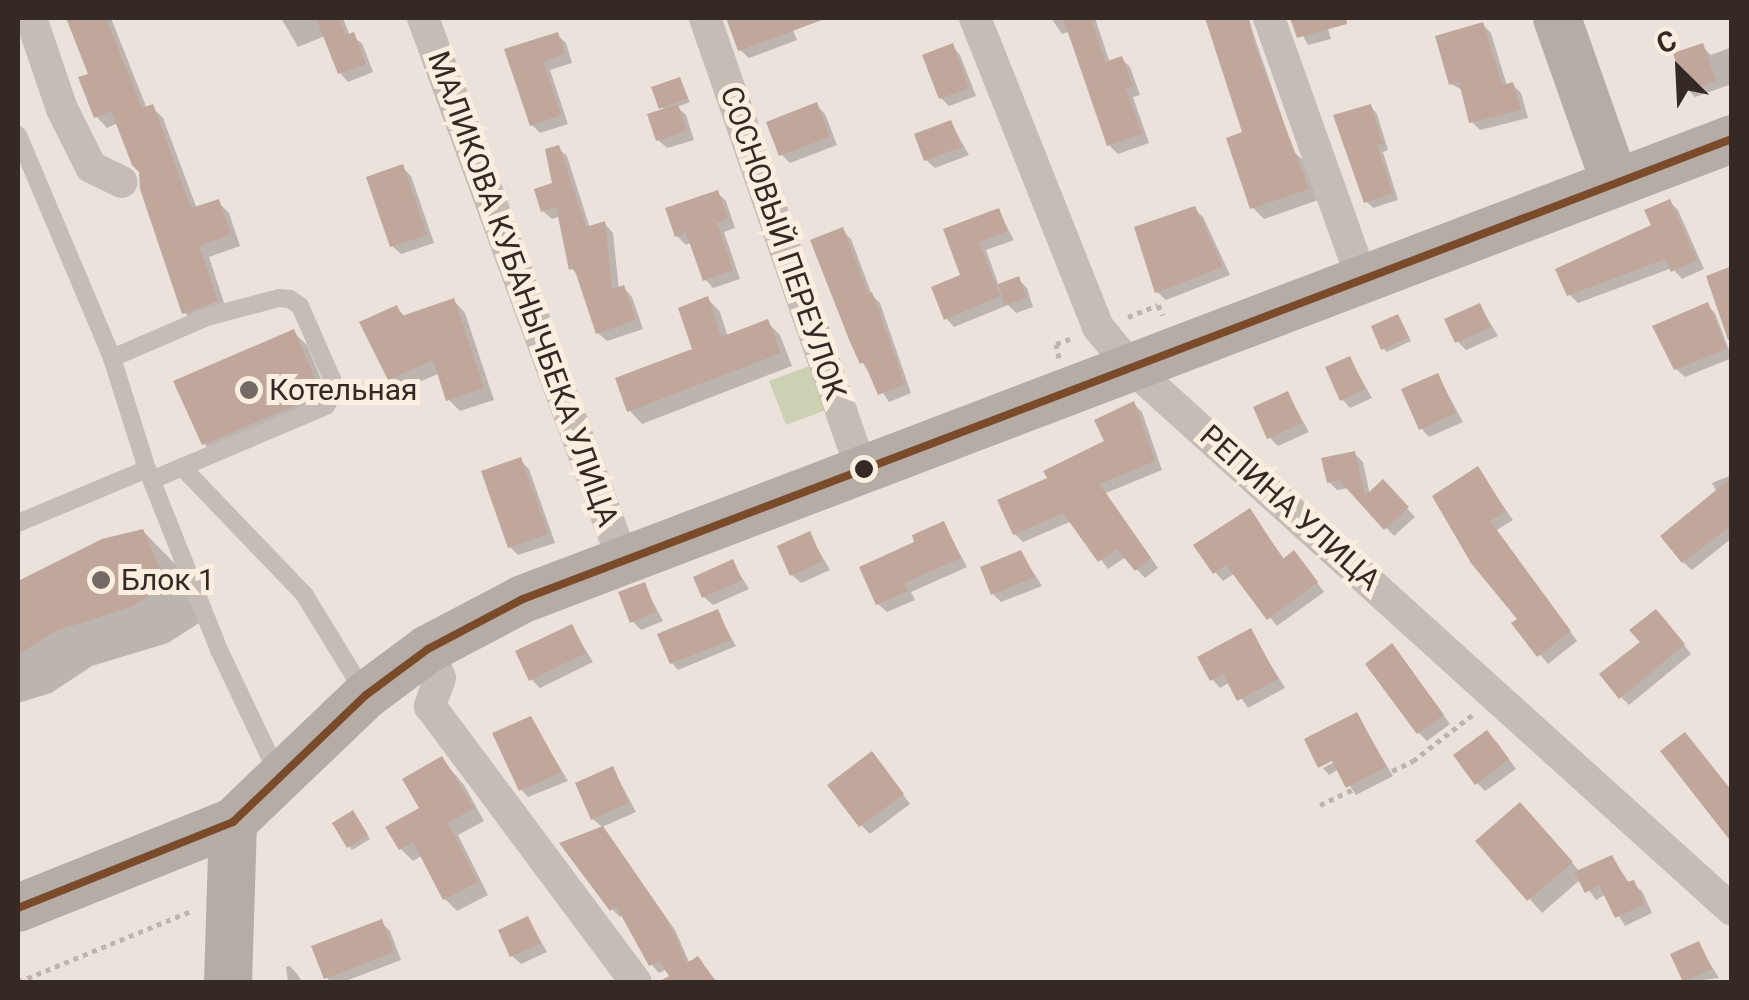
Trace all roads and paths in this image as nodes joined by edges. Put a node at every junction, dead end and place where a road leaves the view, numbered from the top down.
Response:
1 (31, 18) edge
2 (423, 18) edge
3 (705, 18) edge
4 (975, 18) edge
5 (1269, 18) edge
6 (1558, 18) edge
7 (18, 136) edge
8 (1732, 138) edge
9 (122, 182) dead end
10 (1615, 183) junction
11 (1362, 279) junction
12 (1128, 316) dead end
13 (1168, 327) dead end
14 (1078, 336) dead end
15 (112, 358) junction
16 (1060, 365) dead end
17 (1130, 366) junction
18 (182, 467) junction
19 (861, 469) junction
20 (150, 474) junction
21 (18, 523) edge
22 (623, 560) junction
23 (428, 648) junction
24 (1498, 694) junction
25 (366, 695) junction
26 (280, 779) junction
27 (1320, 805) dead end
28 (233, 822) junction
29 (18, 908) edge
30 (1732, 910) edge
31 (191, 911) dead end
32 (18, 982) edge
33 (228, 982) edge
34 (636, 982) edge

1 - 9 street
2 - 22 street, МАЛИКОВА КУБАНЫЧБЕКА УЛИЦА
3 - 19 street, СОСНОВЫЙ ПЕРЕУЛОК
4 - 17 street, РЕПИНА УЛИЦА
5 - 11 street
6 - 10 main road
7 - 15 lane
8 - 10 main road
10 - 11 main road
11 - 17 main road
12 - 13 path
14 - 16 path
15 - 18 lane
15 - 20 lane
17 - 19 main road
17 - 24 street, РЕПИНА УЛИЦА
18 - 20 lane
18 - 25 lane
19 - 22 main road
20 - 21 lane
20 - 26 lane
22 - 23 main road
23 - 25 main road
23 - 34 street
24 - 27 path
24 - 30 street, РЕПИНА УЛИЦА
25 - 26 main road
26 - 28 main road
28 - 29 main road
28 - 33 main road
31 - 32 path

